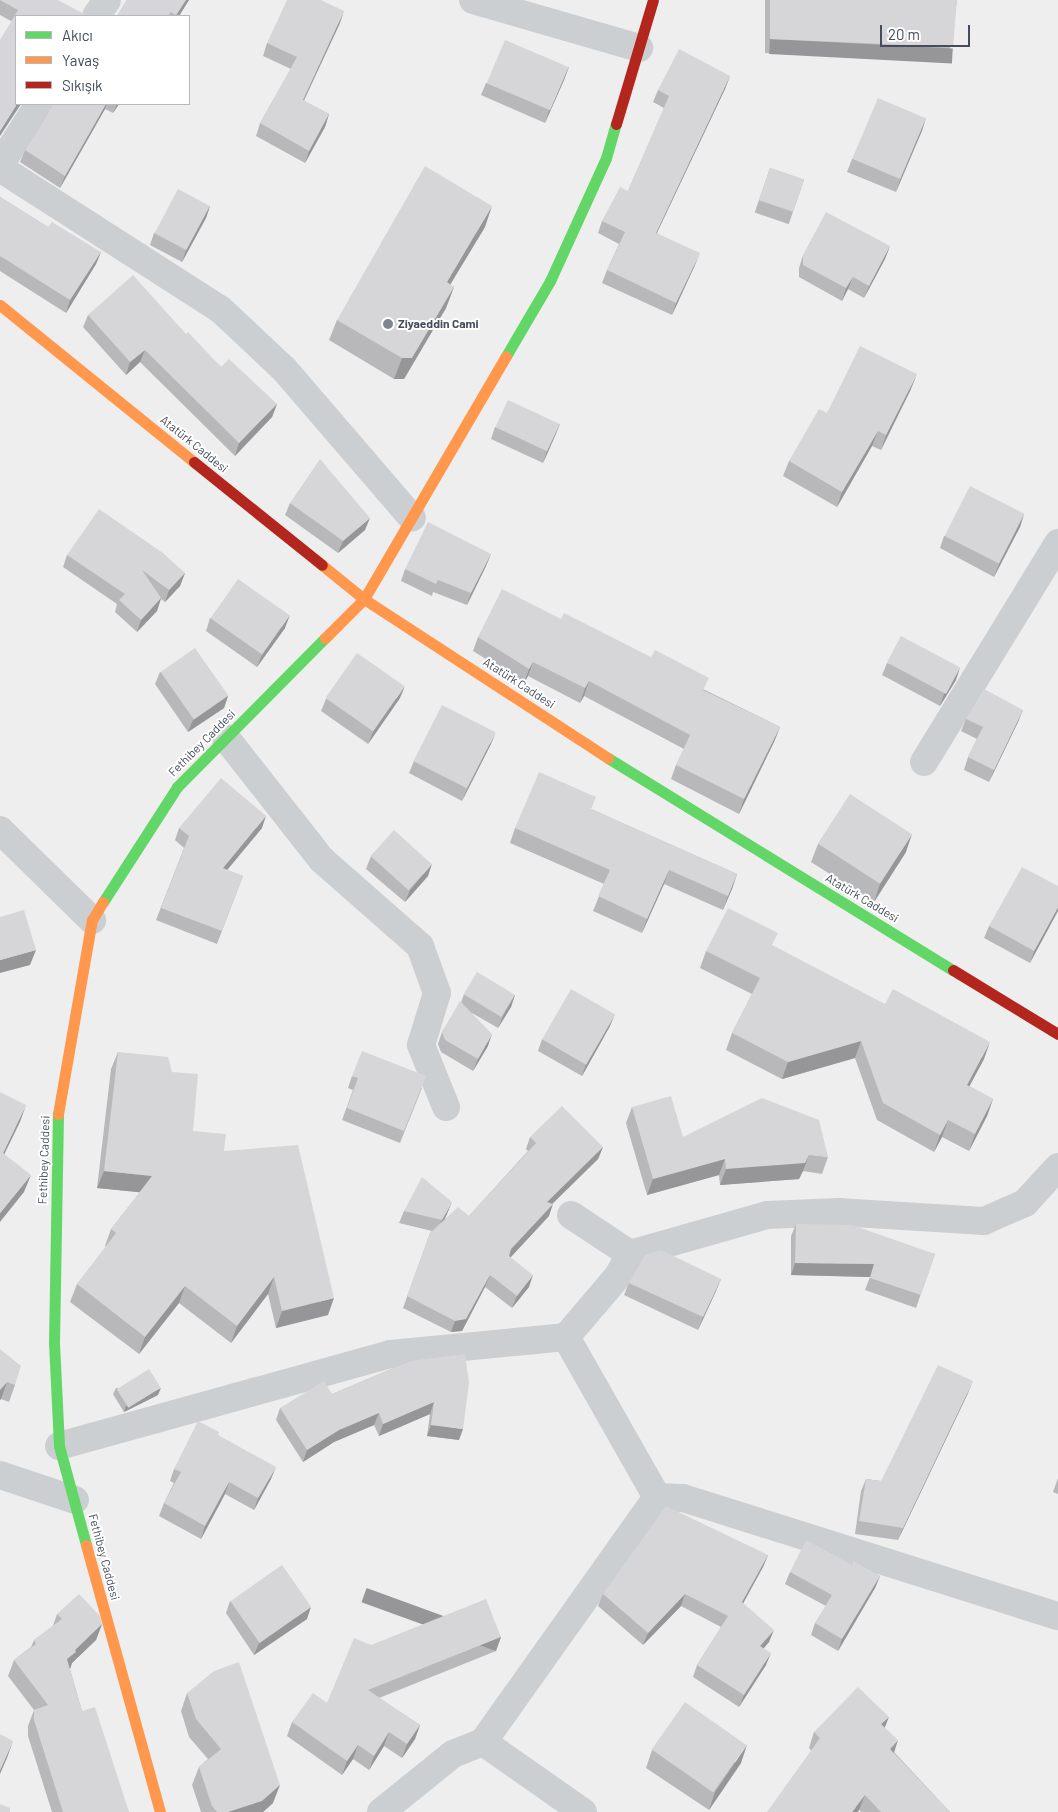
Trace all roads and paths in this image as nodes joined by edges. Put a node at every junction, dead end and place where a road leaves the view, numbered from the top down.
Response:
1 (107, 0) edge
2 (472, 0) edge
3 (653, 0) edge
4 (97, 15) edge
5 (640, 48) junction
6 (39, 105) edge
7 (0, 166) edge
8 (0, 305) edge
9 (412, 518) junction
10 (1058, 543) edge
11 (364, 599) junction
12 (226, 738) junction
13 (924, 762) dead end
14 (0, 830) edge
15 (92, 920) junction
16 (1058, 1034) edge
17 (446, 1107) dead end
18 (1058, 1167) edge
19 (571, 1215) dead end
20 (630, 1254) junction
21 (566, 1337) junction
22 (59, 1446) junction
23 (0, 1476) edge
24 (657, 1497) junction
25 (75, 1500) junction
26 (1058, 1616) edge
27 (483, 1742) junction
28 (160, 1812) edge
29 (380, 1812) edge
30 (582, 1812) edge

1 - 4 street
2 - 5 street
3 - 5 street, Fethibey Caddesi
5 - 9 street, Fethibey Caddesi
6 - 7 street
7 - 9 street
8 - 11 street, Atatürk Caddesi
9 - 11 street, Fethibey Caddesi
10 - 13 street
11 - 12 street, Fethibey Caddesi
11 - 16 street, Atatürk Caddesi
12 - 15 street, Fethibey Caddesi
12 - 17 street
14 - 15 street
15 - 22 street, Fethibey Caddesi
18 - 20 street
19 - 20 street
20 - 21 street
21 - 22 street
21 - 24 street
22 - 25 street, Fethibey Caddesi
23 - 25 street
24 - 26 street
24 - 27 street
25 - 28 street, Fethibey Caddesi
27 - 29 street
27 - 30 street

